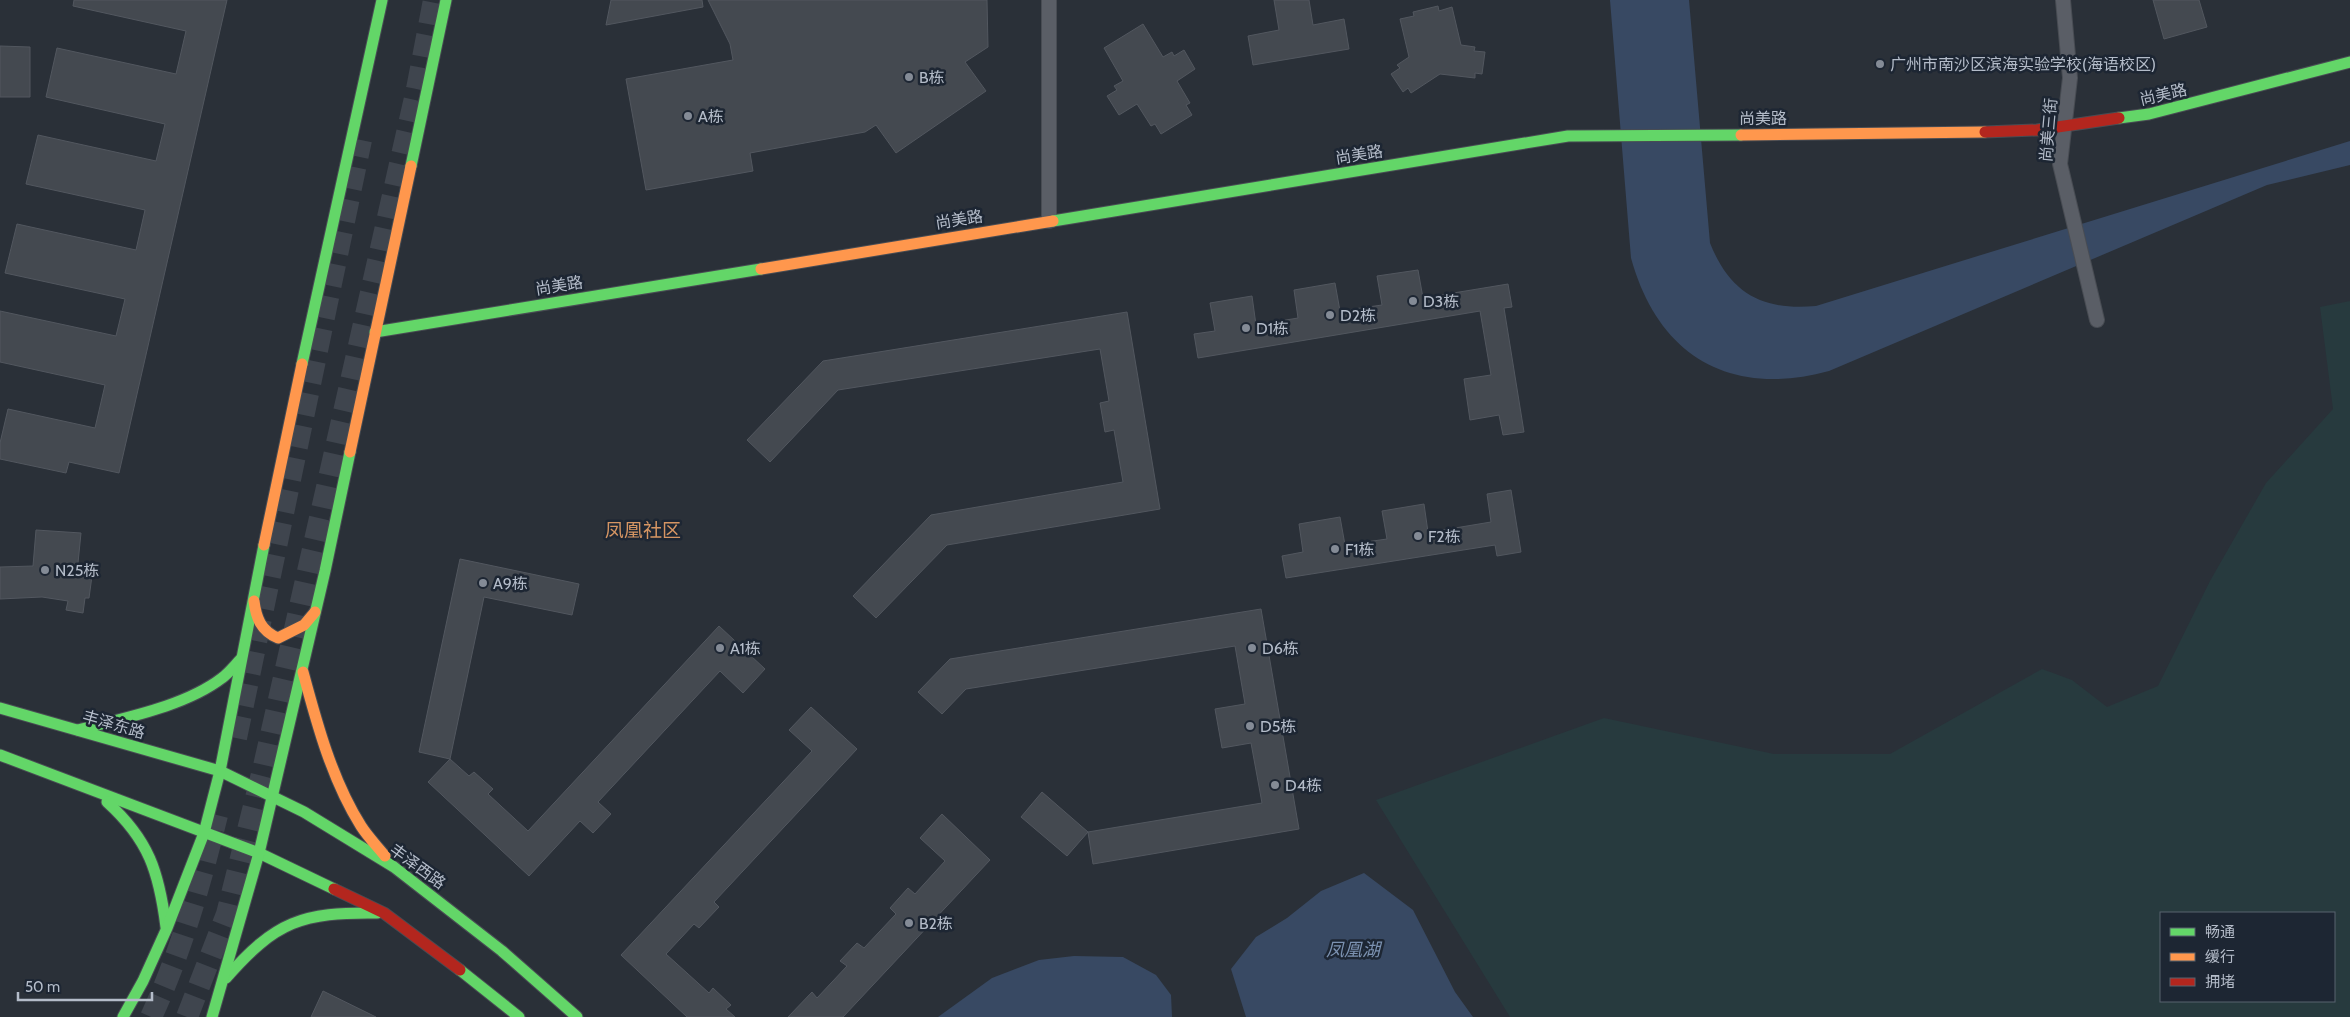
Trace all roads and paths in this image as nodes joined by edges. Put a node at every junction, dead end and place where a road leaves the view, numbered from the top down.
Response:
1 (382, 0) edge
2 (446, 0) edge
3 (1050, 0) edge
4 (2063, 0) edge
5 (2350, 62) edge
6 (2064, 127) junction
7 (1049, 221) junction
8 (2097, 320) dead end
9 (375, 332) junction
10 (253, 597) junction
11 (315, 612) junction
12 (241, 659) junction
13 (302, 667) junction
14 (0, 708) edge
15 (78, 730) junction
16 (0, 755) edge
17 (220, 771) junction
18 (94, 791) junction
19 (272, 796) junction
20 (204, 833) junction
21 (259, 853) junction
22 (394, 867) junction
23 (384, 913) junction
24 (167, 928) junction
25 (222, 983) junction
26 (123, 1017) edge
27 (212, 1017) edge
28 (519, 1017) edge
29 (577, 1017) edge

1 - 10 main road
2 - 9 main road
3 - 7 street
4 - 6 street, 尚美三街
5 - 6 main road, 尚美路
6 - 7 main road, 尚美路
6 - 8 street, 尚美三街
7 - 9 main road, 尚美路
9 - 11 main road
10 - 11 main road
10 - 12 main road
11 - 13 main road
12 - 15 main road
12 - 17 main road
13 - 19 main road
13 - 22 main road
14 - 15 main road, 丰泽东路
15 - 17 main road, 丰泽东路
16 - 18 main road
17 - 19 main road, 丰泽西路
17 - 20 main road
18 - 20 main road
18 - 24 main road
19 - 21 main road
19 - 22 main road, 丰泽西路
20 - 21 main road
20 - 24 main road
21 - 23 main road
21 - 25 main road
22 - 29 main road, 丰泽西路
23 - 25 main road
23 - 28 main road
24 - 26 main road
25 - 27 main road

